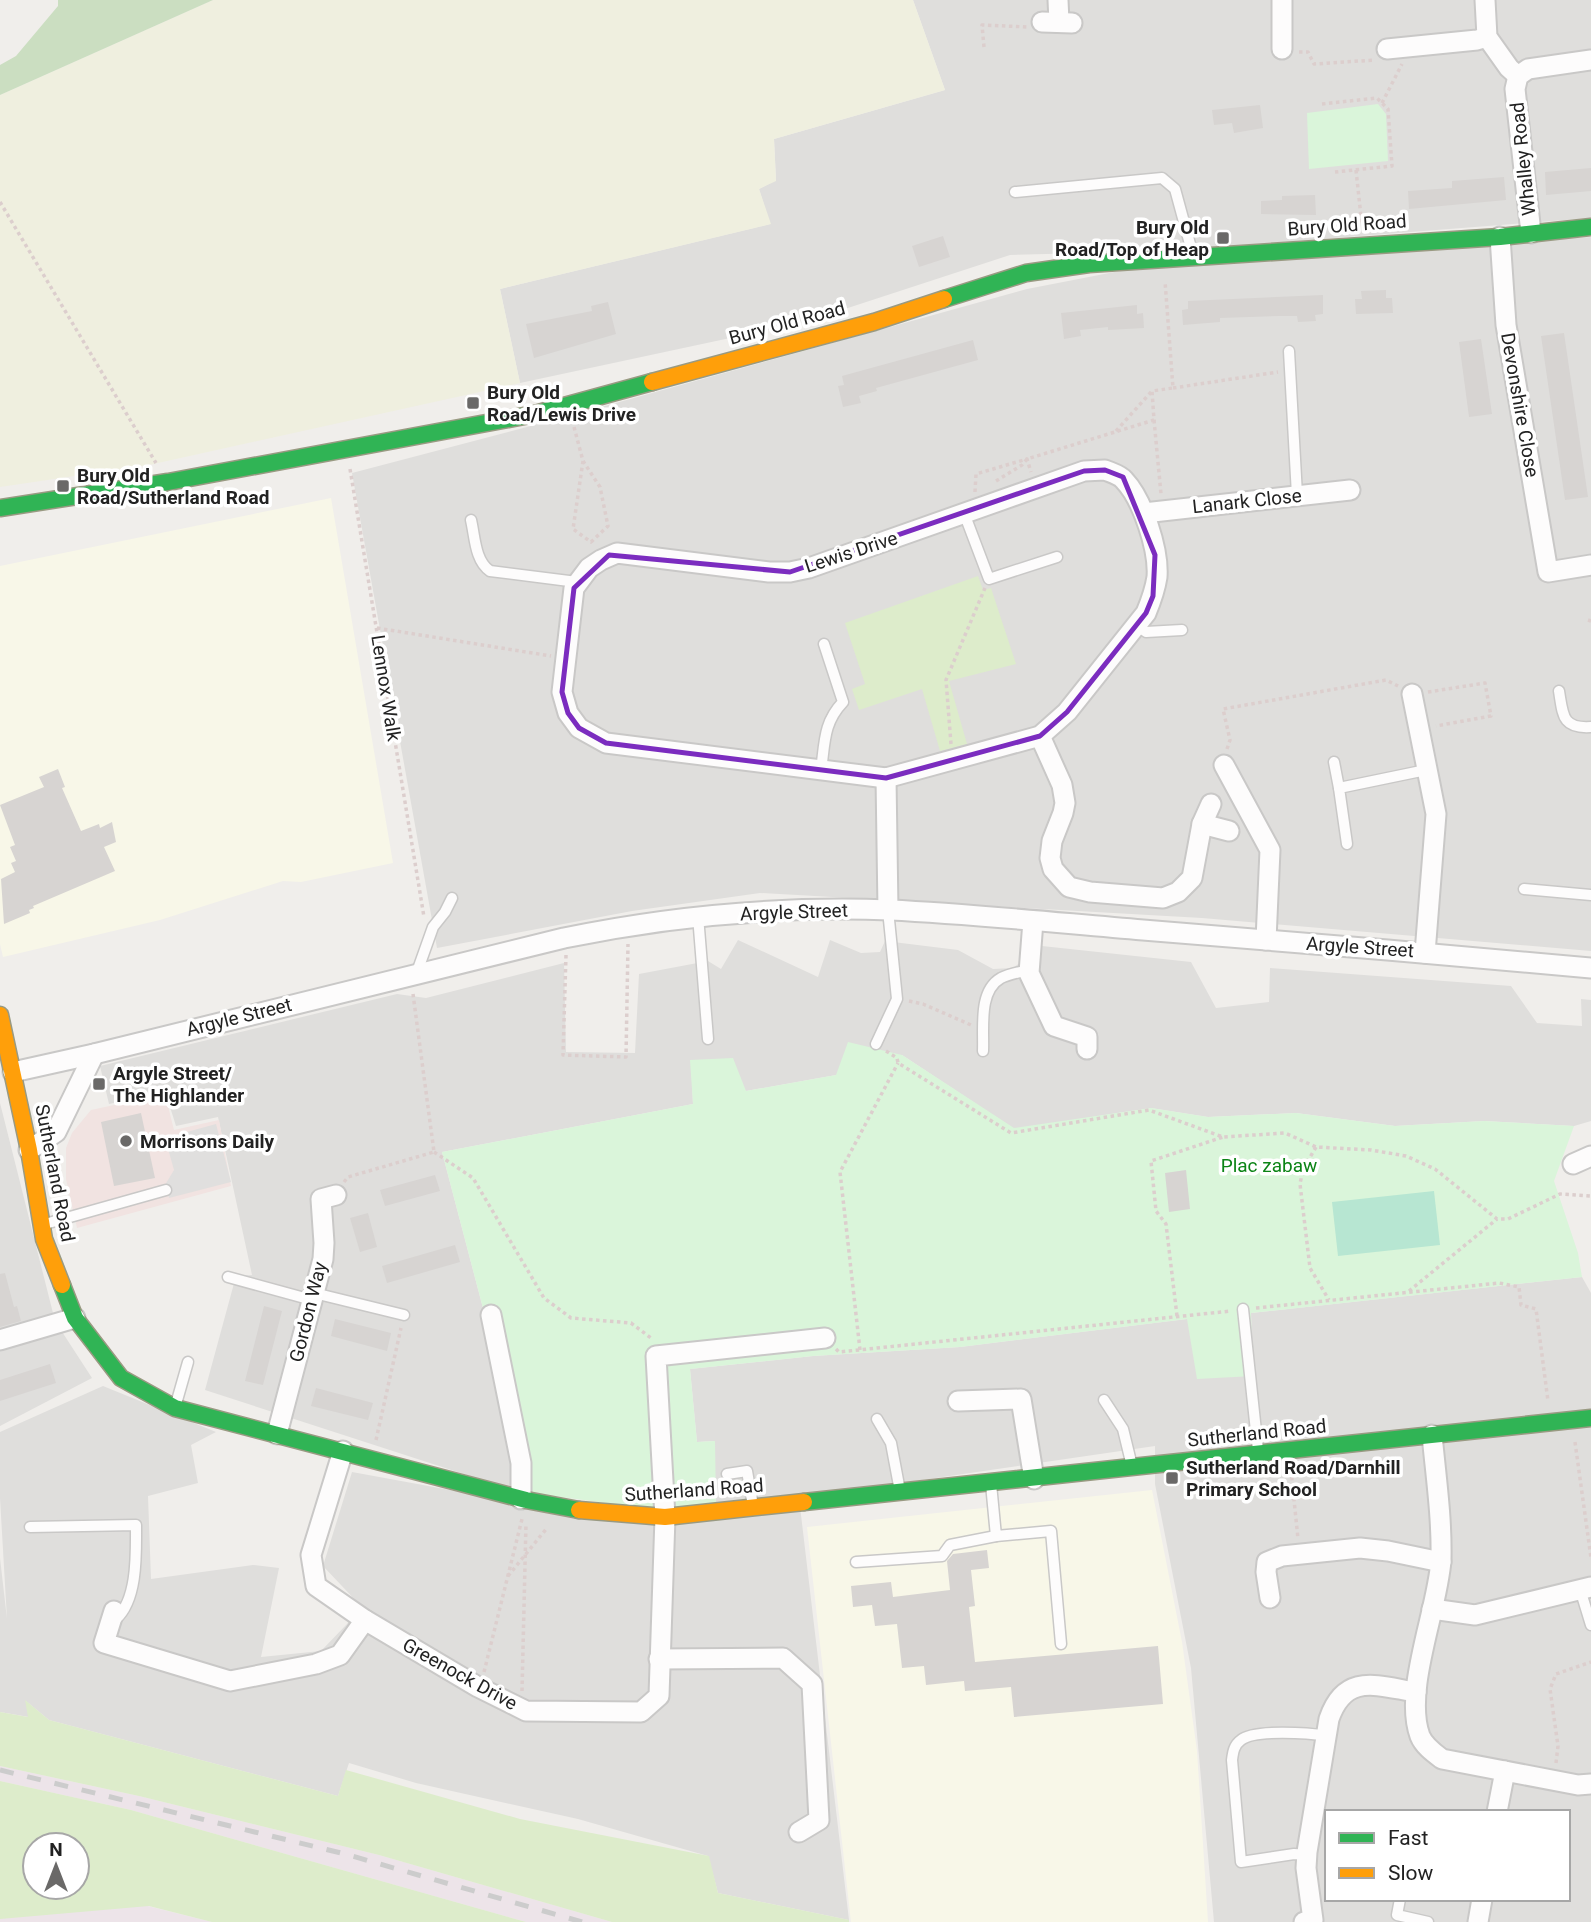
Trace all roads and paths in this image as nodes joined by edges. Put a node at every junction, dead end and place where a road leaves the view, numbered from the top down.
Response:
1 (1058, 0) edge
2 (1282, 0) edge
3 (1485, 0) edge
4 (1057, 23) joint
5 (1488, 37) junction
6 (984, 47) dead end
7 (1282, 48) joint
8 (1396, 48) junction
9 (1591, 60) edge
10 (1518, 76) junction
11 (1382, 103) junction
12 (1322, 104) dead end
13 (1356, 170) junction
14 (1335, 172) dead end
15 (1015, 192) dead end
16 (0, 202) edge
17 (1591, 227) edge
18 (1531, 233) junction
19 (1500, 236) junction
20 (1363, 246) junction
21 (1193, 256) junction
22 (1163, 258) junction
23 (1289, 351) dead end
24 (1290, 370) junction
25 (1172, 388) junction
26 (1152, 391) junction
27 (568, 405) junction
28 (1154, 419) junction
29 (1116, 431) junction
30 (1027, 459) junction
31 (583, 461) junction
32 (349, 463) dead end
33 (168, 482) junction
34 (1350, 490) dead end
35 (1297, 495) junction
36 (973, 505) junction
37 (0, 508) edge
38 (1153, 512) junction
39 (471, 520) dead end
40 (591, 542) junction
41 (1057, 556) dead end
42 (601, 560) junction
43 (1591, 565) edge
44 (989, 579) junction
45 (577, 582) junction
46 (1136, 625) junction
47 (377, 628) junction
48 (1182, 630) dead end
49 (824, 643) dead end
50 (564, 658) junction
51 (1559, 691) dead end
52 (1412, 694) junction
53 (1591, 727) edge
54 (1419, 729) junction
55 (1040, 736) junction
56 (954, 760) junction
57 (1334, 762) dead end
58 (1224, 765) joint
59 (821, 770) junction
60 (1426, 770) junction
61 (886, 778) junction
62 (1339, 788) junction
63 (1211, 804) dead end
64 (1202, 824) junction
65 (1229, 831) dead end
66 (1347, 844) dead end
67 (1524, 889) dead end
68 (1591, 895) edge
69 (452, 898) dead end
70 (888, 910) junction
71 (424, 912) dead end
72 (698, 916) junction
73 (1033, 921) junction
74 (629, 925) junction
75 (564, 938) junction
76 (1265, 940) junction
77 (1425, 953) junction
78 (1591, 968) edge
79 (1029, 970) junction
80 (414, 973) junction
81 (897, 999) junction
82 (0, 1014) edge
83 (984, 1031) junction
84 (708, 1039) dead end
85 (876, 1044) joint
86 (4, 1048) edge
87 (1087, 1049) dead end
88 (983, 1051) dead end
89 (94, 1054) junction
90 (898, 1063) junction
91 (13, 1072) junction
92 (1223, 1137) junction
93 (1315, 1147) junction
94 (29, 1150) junction
95 (434, 1152) junction
96 (166, 1191) dead end
97 (336, 1195) joint
98 (1591, 1196) edge
99 (1497, 1219) junction
100 (41, 1225) junction
101 (228, 1278) dead end
102 (1408, 1292) dead end
103 (313, 1296) junction
104 (1330, 1300) dead end
105 (1243, 1310) dead end
106 (404, 1315) joint
107 (491, 1315) dead end
108 (1177, 1317) dead end
109 (75, 1318) junction
110 (825, 1338) dead end
111 (0, 1340) edge
112 (860, 1350) dead end
113 (656, 1356) junction
114 (188, 1362) dead end
115 (1104, 1400) dead end
116 (958, 1401) dead end
117 (175, 1408) junction
118 (1591, 1418) edge
119 (877, 1419) dead end
120 (1572, 1420) junction
121 (277, 1434) junction
122 (1432, 1436) junction
123 (343, 1451) junction
124 (1289, 1451) junction
125 (1258, 1454) junction
126 (372, 1458) junction
127 (1132, 1468) junction
128 (727, 1474) dead end
129 (1034, 1479) junction
130 (991, 1484) junction
131 (900, 1492) junction
132 (524, 1500) junction
133 (754, 1508) junction
134 (562, 1509) junction
135 (665, 1517) junction
136 (30, 1527) dead end
137 (996, 1536) junction
138 (1300, 1554) junction
139 (524, 1556) junction
140 (1591, 1558) edge
141 (856, 1562) dead end
142 (1441, 1562) junction
143 (507, 1578) junction
144 (1586, 1588) edge
145 (1270, 1598) dead end
146 (1432, 1609) junction
147 (112, 1618) joint
148 (365, 1620) junction
149 (1591, 1625) edge
150 (1061, 1644) dead end
151 (659, 1659) junction
152 (1591, 1662) edge
153 (480, 1688) junction
154 (1416, 1692) junction
155 (522, 1709) junction
156 (1326, 1736) junction
157 (1504, 1771) junction
158 (1553, 1780) junction
159 (1591, 1784) edge
160 (1497, 1810) edge
161 (799, 1832) dead end
162 (1307, 1855) junction
163 (1400, 1901) edge
164 (1482, 1901) edge
165 (1304, 1922) edge
166 (1428, 1922) edge
167 (1478, 1922) edge

1 - 4 street
2 - 7 street
3 - 5 street
4 - 6 path
5 - 8 street
5 - 10 street
7 - 8 path
8 - 11 path
9 - 10 street, Whalley Road
10 - 18 street, Whalley Road
11 - 12 path
11 - 13 path
13 - 14 path
13 - 20 path
15 - 21 lane
16 - 33 path
17 - 18 street, Bury Old Road
18 - 19 street, Bury Old Road
19 - 20 street, Bury Old Road
19 - 43 street, Devonshire Close
20 - 21 street, Bury Old Road
21 - 22 street, Bury Old Road
22 - 25 path
22 - 27 street, Bury Old Road
23 - 24 lane
24 - 25 path
24 - 35 lane
25 - 26 path
26 - 28 path
26 - 29 path
27 - 31 path
27 - 33 street, Bury Old Road
28 - 29 path
28 - 38 path
29 - 30 path
30 - 36 path
30 - 36 path
31 - 40 path
31 - 40 path
32 - 47 path, Lennox Walk
33 - 37 street, Bury Old Road
34 - 35 street, Lanark Close
35 - 38 street, Lanark Close
36 - 38 street, Lewis Drive
36 - 42 street, Lewis Drive
36 - 44 lane
38 - 46 street, Lewis Drive
39 - 45 lane
40 - 42 street
41 - 44 lane
42 - 45 street
44 - 56 path
45 - 50 street, Lewis Drive
46 - 48 lane
46 - 55 street, Lewis Drive
47 - 50 path
47 - 71 path, Lennox Walk
49 - 59 lane
50 - 59 street, Lewis Drive
51 - 53 lane
52 - 54 street
52 - 54 path
52 - 58 path
54 - 60 street
55 - 56 street, Lewis Drive
55 - 64 street
56 - 61 street, Lewis Drive
57 - 62 lane
58 - 76 street
59 - 61 street, Lewis Drive
60 - 62 lane
60 - 77 street
61 - 70 street
62 - 66 lane
63 - 64 street
64 - 65 street
67 - 68 lane
69 - 80 lane
70 - 72 street, Argyle Street
70 - 73 street, Argyle Street
70 - 81 lane
72 - 74 street, Argyle Street
72 - 84 lane
73 - 76 street, Argyle Street
73 - 79 street
74 - 75 street, Argyle Street
74 - 75 path
75 - 80 street, Argyle Street
76 - 77 street, Argyle Street
77 - 78 street, Argyle Street
79 - 83 lane
79 - 87 street
80 - 89 street, Argyle Street
80 - 95 path
81 - 83 path
81 - 85 lane
82 - 86 street, Sutherland Road
83 - 88 lane
85 - 90 path
86 - 91 street, Sutherland Road
89 - 91 street, Argyle Street
89 - 94 street
90 - 92 path
90 - 112 path
91 - 94 street, Sutherland Road
92 - 93 path
92 - 108 path
93 - 99 path
93 - 104 path
94 - 100 street, Sutherland Road
95 - 97 path
95 - 113 path
96 - 100 lane
97 - 103 street, Gordon Way
98 - 99 path
99 - 102 path
100 - 109 street, Sutherland Road
101 - 103 lane
103 - 106 lane
103 - 121 street, Gordon Way
105 - 125 lane
106 - 126 path
107 - 132 street
109 - 111 street
109 - 117 street, Sutherland Road
110 - 113 street
113 - 135 street, Greenock Drive
114 - 117 lane
115 - 127 lane
116 - 129 street
117 - 121 street, Sutherland Road
118 - 120 street, Sutherland Road
119 - 131 lane
120 - 122 street, Sutherland Road
120 - 140 path
121 - 123 street, Sutherland Road
122 - 124 street, Sutherland Road
122 - 142 street
123 - 126 street, Sutherland Road
123 - 148 street, Greenock Drive
124 - 125 street, Sutherland Road
124 - 138 path
125 - 127 street, Sutherland Road
126 - 132 street, Sutherland Road
127 - 129 street, Sutherland Road
128 - 133 lane
129 - 130 street, Sutherland Road
130 - 131 street, Sutherland Road
130 - 137 lane
131 - 133 street, Sutherland Road
132 - 134 street, Sutherland Road
132 - 139 path
132 - 143 path
133 - 135 street, Sutherland Road
134 - 135 street, Sutherland Road
134 - 139 path
135 - 151 street, Greenock Drive
136 - 147 lane
137 - 141 lane
137 - 150 lane
138 - 142 street
138 - 145 street
139 - 143 path
139 - 155 path
142 - 146 street
143 - 153 path
144 - 146 street
144 - 149 lane
146 - 154 street
147 - 148 street
148 - 153 street, Greenock Drive
151 - 155 street, Greenock Drive
151 - 161 street
152 - 158 path
153 - 155 street, Greenock Drive
154 - 156 street
154 - 157 street
156 - 162 street
156 - 162 lane
157 - 158 street
157 - 160 street
158 - 159 street
162 - 165 street
163 - 166 lane
164 - 167 street

